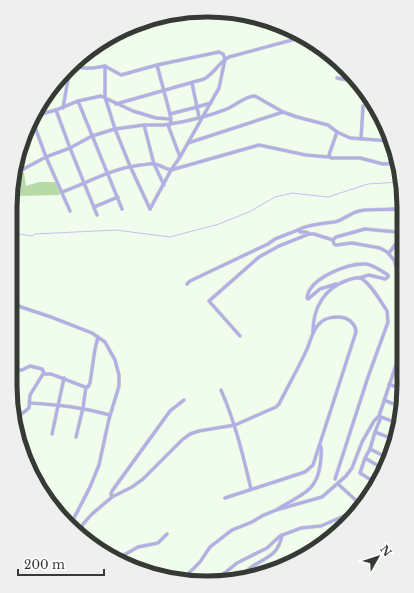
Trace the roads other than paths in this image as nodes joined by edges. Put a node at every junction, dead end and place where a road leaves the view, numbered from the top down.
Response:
1 (296, 39) edge
2 (226, 59) junction
3 (157, 65) junction
4 (105, 66) junction
5 (79, 67) edge
6 (68, 78) edge
7 (336, 78) dead end
8 (348, 80) edge
9 (192, 82) junction
10 (164, 90) junction
11 (106, 97) junction
12 (78, 101) junction
13 (211, 102) junction
14 (116, 104) junction
15 (363, 106) dead end
16 (63, 108) junction
17 (196, 108) junction
18 (56, 110) junction
19 (283, 112) junction
20 (41, 114) edge
21 (170, 114) junction
22 (204, 116) junction
23 (199, 117) junction
24 (169, 123) junction
25 (144, 125) junction
26 (35, 127) edge
27 (116, 129) junction
28 (337, 132) junction
29 (92, 136) junction
30 (361, 139) junction
31 (385, 141) edge
32 (188, 143) junction
33 (70, 148) junction
34 (46, 157) junction
35 (180, 157) junction
36 (329, 157) junction
37 (392, 163) edge
38 (154, 164) junction
39 (22, 165) edge
40 (130, 166) junction
41 (24, 169) junction
42 (171, 170) junction
43 (21, 171) edge
44 (108, 172) junction
45 (85, 184) junction
46 (164, 185) junction
47 (62, 192) junction
48 (118, 197) junction
49 (94, 207) junction
50 (122, 209) dead end
51 (397, 209) edge
52 (70, 210) dead end
53 (97, 215) dead end
54 (298, 230) junction
55 (397, 232) edge
56 (309, 234) junction
57 (333, 240) junction
58 (397, 242) edge
59 (389, 253) junction
60 (397, 269) edge
61 (359, 278) junction
62 (338, 283) junction
63 (187, 284) dead end
64 (17, 305) edge
65 (313, 332) junction
66 (240, 336) dead end
67 (98, 337) junction
68 (397, 363) edge
69 (394, 369) junction
70 (17, 370) edge
71 (397, 370) edge
72 (44, 373) junction
73 (64, 378) junction
74 (390, 384) junction
75 (86, 387) junction
76 (397, 387) edge
77 (221, 390) dead end
78 (184, 400) dead end
79 (384, 400) junction
80 (30, 403) junction
81 (58, 404) junction
82 (396, 405) edge
83 (83, 408) junction
84 (20, 415) edge
85 (110, 415) junction
86 (380, 416) junction
87 (393, 421) edge
88 (234, 425) junction
89 (375, 432) junction
90 (52, 434) dead end
91 (76, 437) dead end
92 (390, 438) edge
93 (320, 445) junction
94 (370, 449) junction
95 (384, 456) edge
96 (365, 458) junction
97 (379, 467) edge
98 (335, 479) dead end
99 (372, 481) edge
100 (338, 484) junction
101 (251, 489) junction
102 (112, 497) junction
103 (225, 498) dead end
104 (358, 502) edge
105 (276, 510) junction
106 (347, 514) edge
107 (73, 520) edge
108 (82, 529) edge
109 (167, 534) dead end
110 (282, 535) junction
111 (123, 556) edge
112 (247, 572) edge
113 (187, 575) edge
114 (221, 576) edge

1 - 2 street
2 - 3 street
2 - 9 street
2 - 13 street
3 - 4 street
3 - 10 street
4 - 5 street
4 - 11 street
6 - 16 street
7 - 8 street
9 - 10 street
9 - 17 street
10 - 14 street
10 - 21 street
11 - 12 street
11 - 14 street
11 - 27 street
12 - 16 street
12 - 29 street
13 - 17 street
13 - 22 street
14 - 24 street
15 - 30 street
16 - 18 street
17 - 21 street
17 - 23 street
18 - 20 street
18 - 33 street
19 - 22 street
19 - 28 street
19 - 32 street
21 - 24 street
22 - 23 street
22 - 32 street
23 - 24 street
24 - 25 street
24 - 35 street
25 - 27 street
25 - 38 street
26 - 34 street
27 - 29 street
27 - 40 street
28 - 30 street
28 - 36 street
29 - 33 street
29 - 44 street
30 - 31 street
32 - 35 street
33 - 34 street
33 - 45 street
34 - 41 street
34 - 47 street
35 - 42 street
36 - 37 street
36 - 42 street
38 - 40 street
38 - 42 street
38 - 46 street
39 - 41 street
40 - 44 street
40 - 46 street
41 - 43 street
42 - 46 street
44 - 45 street
44 - 48 street
45 - 47 street
45 - 49 street
47 - 52 street
48 - 49 street
48 - 50 street
49 - 53 street
51 - 54 street
54 - 56 street
54 - 63 street
55 - 57 street
56 - 57 street
56 - 66 street
57 - 59 street
58 - 59 street
59 - 60 street
61 - 62 street
61 - 62 street
61 - 98 street
62 - 65 street
64 - 67 street
65 - 88 street
65 - 93 street
67 - 75 street
67 - 85 street
68 - 69 street
69 - 71 street
69 - 74 street
70 - 72 street
72 - 73 street
72 - 80 street
73 - 75 street
73 - 81 street
74 - 76 street
74 - 79 street
75 - 83 street
77 - 88 street
78 - 102 street
79 - 82 street
79 - 86 street
80 - 81 street
80 - 84 street
81 - 83 street
81 - 90 street
83 - 85 street
83 - 91 street
85 - 107 street
86 - 87 street
86 - 89 street
86 - 100 street
88 - 101 street
88 - 102 street
89 - 92 street
89 - 94 street
93 - 101 street
93 - 105 street
94 - 95 street
94 - 96 street
96 - 97 street
96 - 99 street
100 - 104 street
100 - 105 street
101 - 103 street
102 - 108 street
105 - 113 street
106 - 110 street
109 - 111 street
110 - 112 street
110 - 114 street

